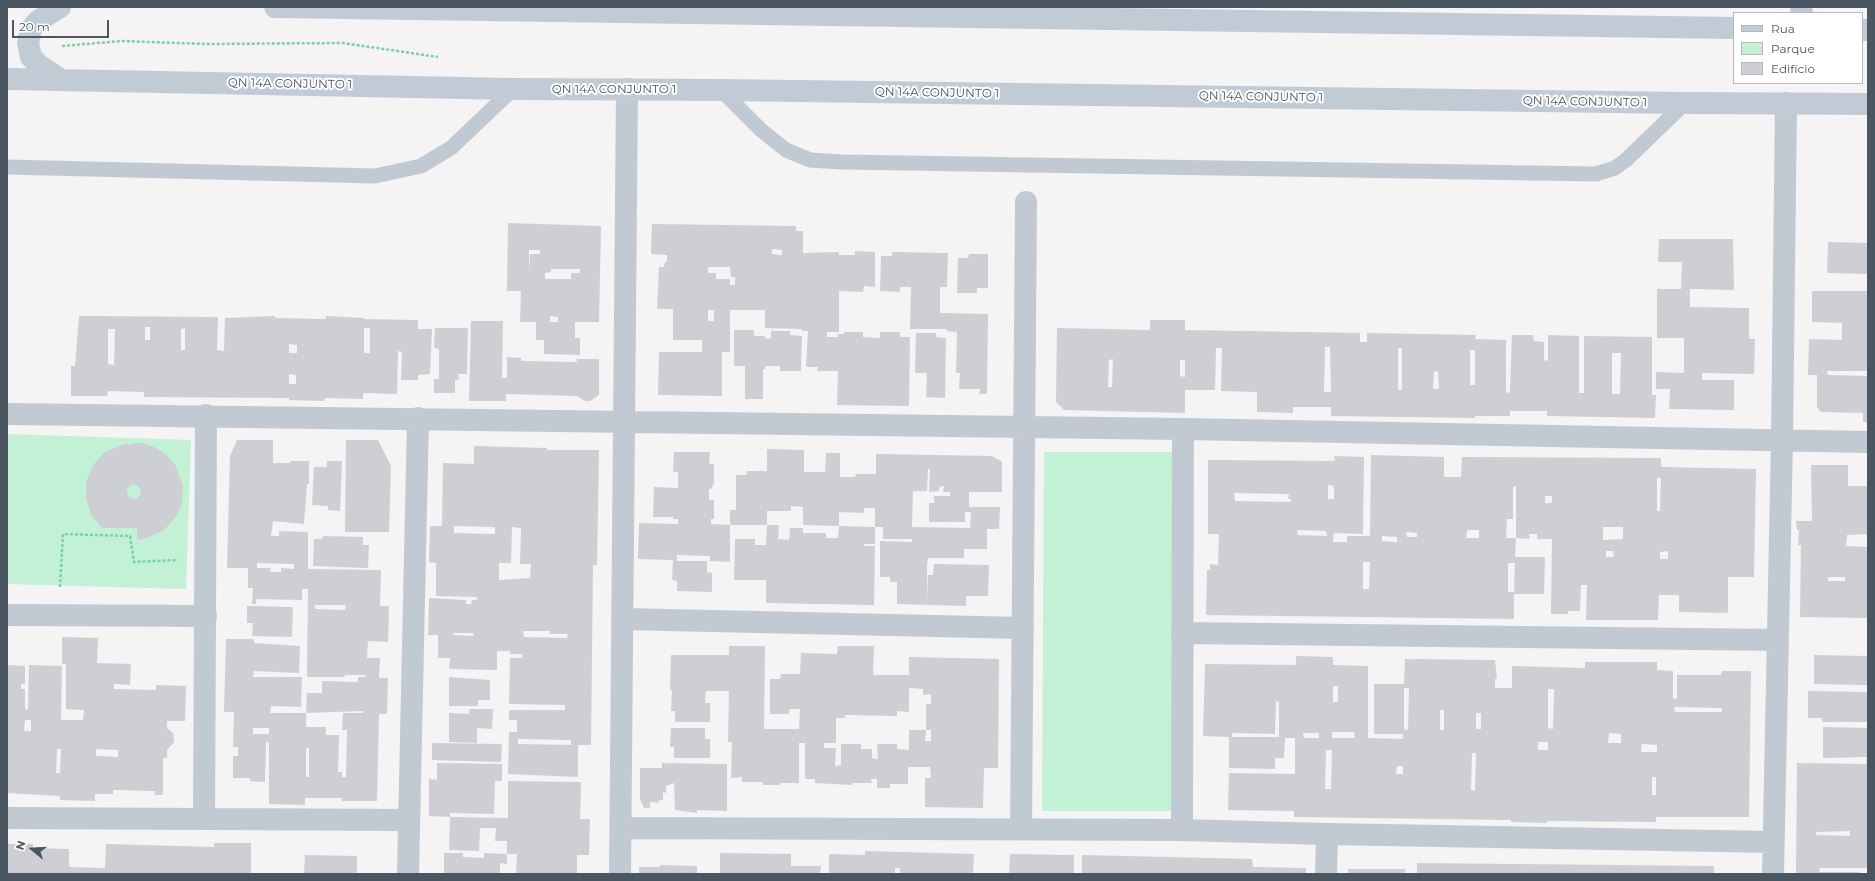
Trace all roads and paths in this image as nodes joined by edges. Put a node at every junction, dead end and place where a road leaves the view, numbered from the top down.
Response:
1 (60, 7) edge
2 (275, 7) edge
3 (362, 8) edge
4 (873, 12) edge
5 (1733, 28) edge
6 (7, 79) edge
7 (61, 80) junction
8 (513, 89) junction
9 (627, 89) junction
10 (720, 90) junction
11 (1685, 103) junction
12 (1786, 103) junction
13 (1868, 104) edge
14 (7, 167) edge
15 (1026, 202) dead end
16 (7, 414) edge
17 (206, 415) junction
18 (418, 418) junction
19 (623, 421) junction
20 (1023, 427) junction
21 (1183, 429) junction
22 (1782, 440) junction
23 (1868, 442) edge
24 (205, 560) junction
25 (7, 615) edge
26 (58, 616) junction
27 (206, 616) junction
28 (623, 619) junction
29 (1023, 628) junction
30 (1182, 633) junction
31 (1777, 640) junction
32 (7, 818) edge
33 (204, 819) junction
34 (409, 820) junction
35 (621, 828) junction
36 (1021, 829) junction
37 (1182, 830) junction
38 (1327, 834) junction
39 (1773, 842) junction
40 (408, 874) edge
41 (620, 874) edge
42 (1326, 874) edge
43 (1773, 874) edge

1 - 7 main road
2 - 3 main road
3 - 4 main road
4 - 5 main road
6 - 7 main road, QN 14A CONJUNTO 1
7 - 8 main road, QN 14A CONJUNTO 1
8 - 9 main road, QN 14A CONJUNTO 1
8 - 14 lane
9 - 10 main road, QN 14A CONJUNTO 1
9 - 19 street
10 - 11 main road, QN 14A CONJUNTO 1
10 - 11 lane
11 - 12 main road, QN 14A CONJUNTO 1
12 - 13 main road, QN 14A CONJUNTO 1
12 - 22 street
15 - 20 street
16 - 17 street
17 - 18 street
17 - 24 street
18 - 19 street
18 - 34 street
19 - 20 street
19 - 28 street
20 - 21 street
20 - 29 street
21 - 22 street
21 - 30 street
22 - 23 street
22 - 31 street
24 - 26 path
24 - 27 street
25 - 26 street
26 - 27 street
27 - 33 street
28 - 29 street
28 - 35 street
29 - 36 street
30 - 31 street
30 - 37 street
31 - 39 street
32 - 33 street
33 - 34 street
34 - 40 street
35 - 36 street
35 - 41 street
36 - 37 street
37 - 38 street
38 - 39 street
38 - 42 street
39 - 43 street

